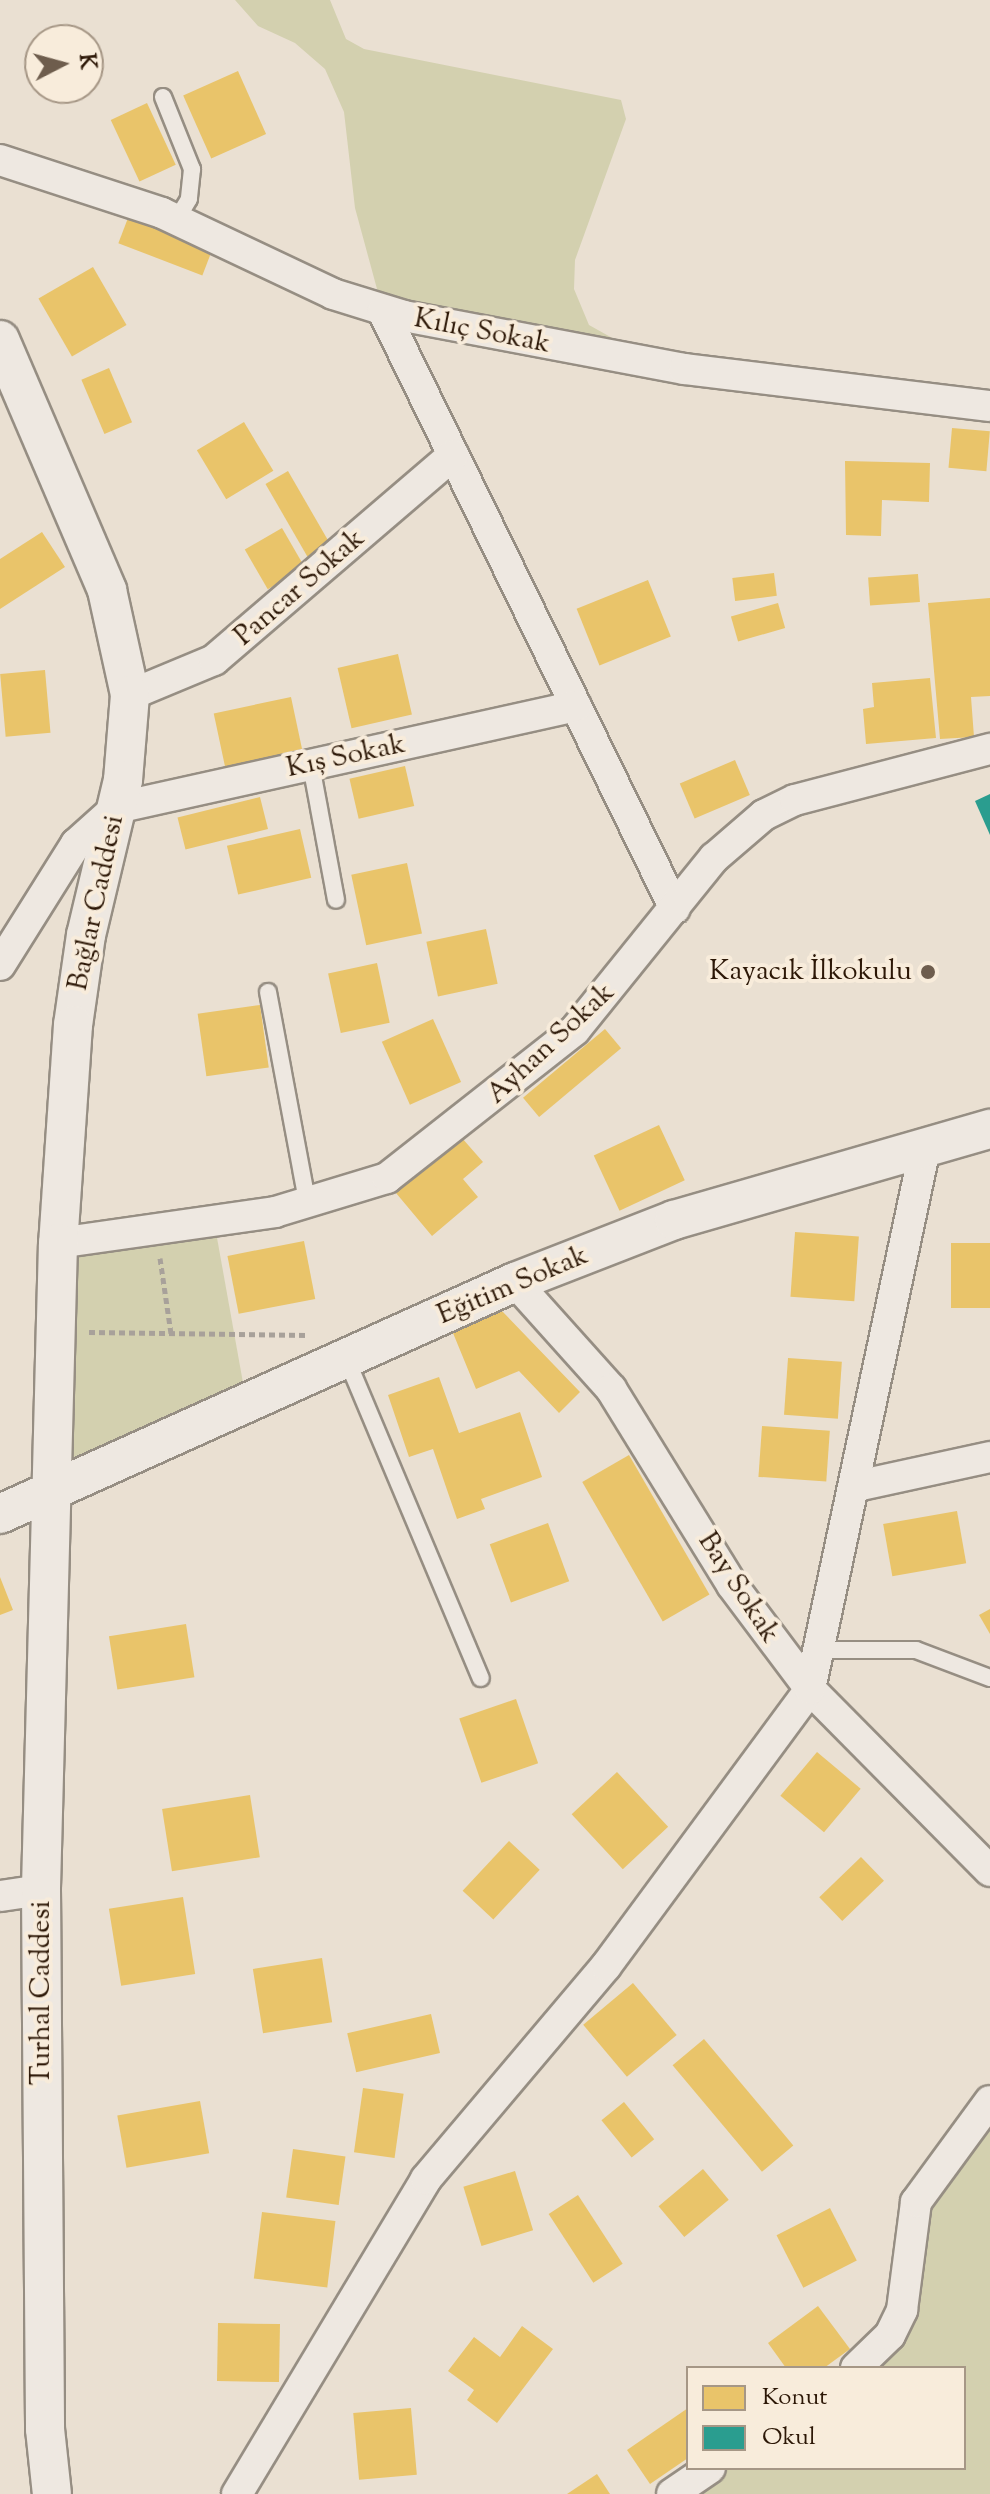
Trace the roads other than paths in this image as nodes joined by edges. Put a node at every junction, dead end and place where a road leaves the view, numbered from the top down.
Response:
1 (163, 97) dead end
2 (0, 160) edge
3 (177, 219) junction
4 (383, 311) junction
5 (0, 340) edge
6 (990, 406) edge
7 (453, 455) junction
8 (130, 695) junction
9 (576, 706) junction
10 (990, 749) edge
11 (311, 765) junction
12 (116, 808) junction
13 (336, 900) dead end
14 (675, 909) junction
15 (0, 965) edge
16 (268, 992) dead end
17 (990, 1129) edge
18 (925, 1148) junction
19 (308, 1205) junction
20 (58, 1243) junction
21 (515, 1282) junction
22 (335, 1365) junction
23 (990, 1457) edge
24 (857, 1486) junction
25 (55, 1492) junction
26 (0, 1514) edge
27 (819, 1650) junction
28 (481, 1678) dead end
29 (990, 1678) edge
30 (810, 1689) junction
31 (990, 1871) edge
32 (41, 1890) junction
33 (0, 1896) edge
34 (990, 2101) edge
35 (858, 2366) edge
36 (707, 2470) edge
37 (52, 2494) edge
38 (237, 2494) edge
39 (672, 2494) edge

1 - 3 lane
2 - 3 street, Kılıç Sokak
3 - 4 street, Kılıç Sokak
4 - 6 street, Kılıç Sokak
4 - 7 street
5 - 8 street, Bağlar Caddesi
7 - 8 street, Pancar Sokak
7 - 9 street
8 - 12 street, Bağlar Caddesi
9 - 11 street, Kış Sokak
9 - 14 street
10 - 14 street, Ayhan Sokak
11 - 12 street, Kış Sokak
11 - 13 lane
12 - 15 street
12 - 20 street, Bağlar Caddesi
14 - 19 street, Ayhan Sokak
16 - 19 lane
17 - 18 street, Eğitim Sokak
18 - 21 street, Eğitim Sokak
18 - 24 street
19 - 20 street, Ayhan Sokak
20 - 25 street, Bağlar Caddesi
21 - 22 street, Eğitim Sokak
21 - 30 street, Bay Sokak
22 - 25 street, Eğitim Sokak
22 - 28 lane
23 - 24 street
24 - 27 street
25 - 26 street, Eğitim Sokak
25 - 32 street, Turhal Caddesi
27 - 29 lane
27 - 30 street
30 - 31 street, Bay Sokak
30 - 38 street
32 - 33 street
32 - 37 street, Turhal Caddesi
34 - 35 street
36 - 39 street

